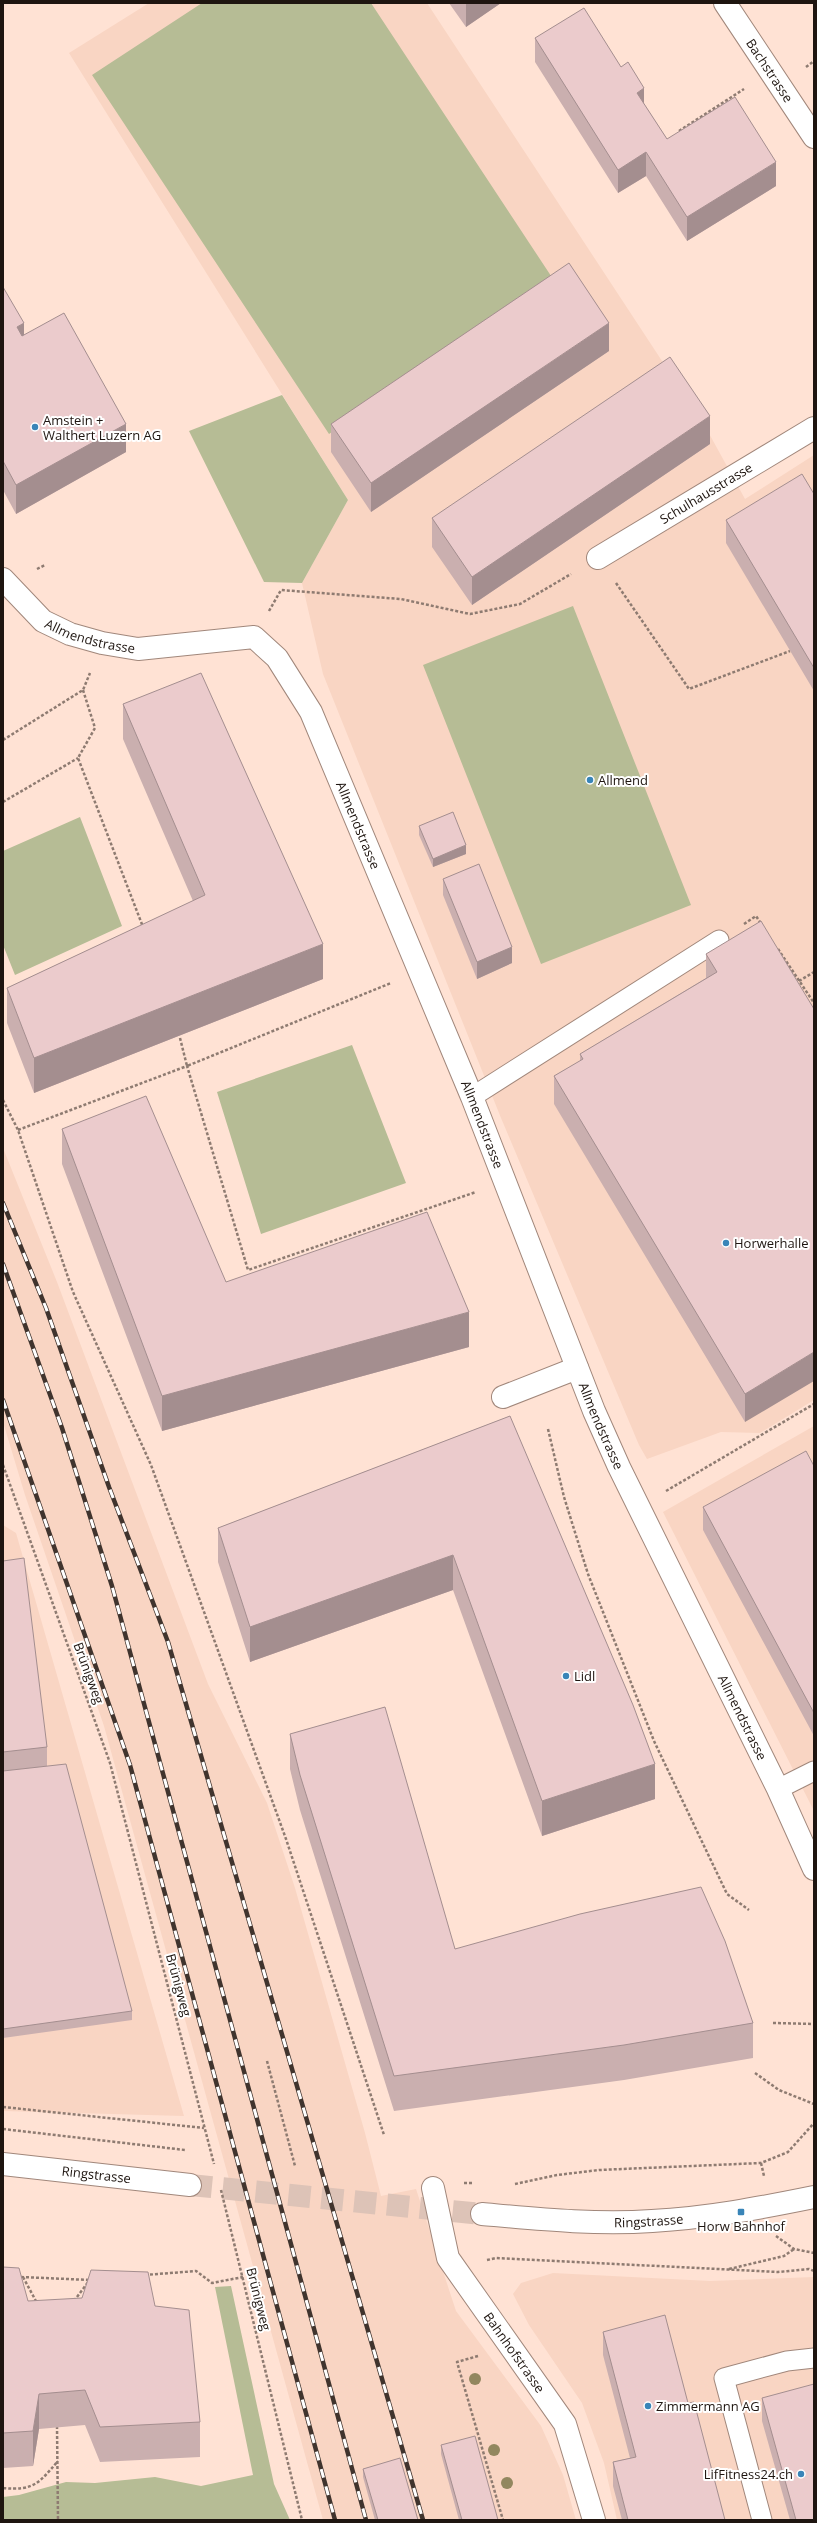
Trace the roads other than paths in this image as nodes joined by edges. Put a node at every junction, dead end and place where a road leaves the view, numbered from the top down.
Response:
1 (726, 3) edge
2 (814, 137) edge
3 (814, 428) edge
4 (598, 558) road end
5 (3, 579) edge
6 (719, 940) road end
7 (472, 1097) junction
8 (577, 1368) junction
9 (503, 1397) dead end
10 (814, 1771) edge
11 (778, 1789) junction
12 (814, 1869) edge
13 (3, 2164) edge
14 (190, 2185) tunnel mouth
15 (433, 2188) dead end
16 (814, 2197) edge
17 (482, 2214) tunnel mouth
18 (814, 2358) edge
19 (594, 2520) edge
20 (762, 2520) edge

1 - 2 street, Bachstrasse
3 - 4 street, Schulhausstrasse
5 - 7 street, Allmendstrasse
6 - 7 lane
7 - 8 street, Allmendstrasse
8 - 9 street
8 - 11 street, Allmendstrasse
10 - 11 lane
11 - 12 street, Allmendstrasse
13 - 14 street, Ringstrasse
15 - 19 street, Bahnhofstrasse
16 - 17 street, Ringstrasse
18 - 20 lane

